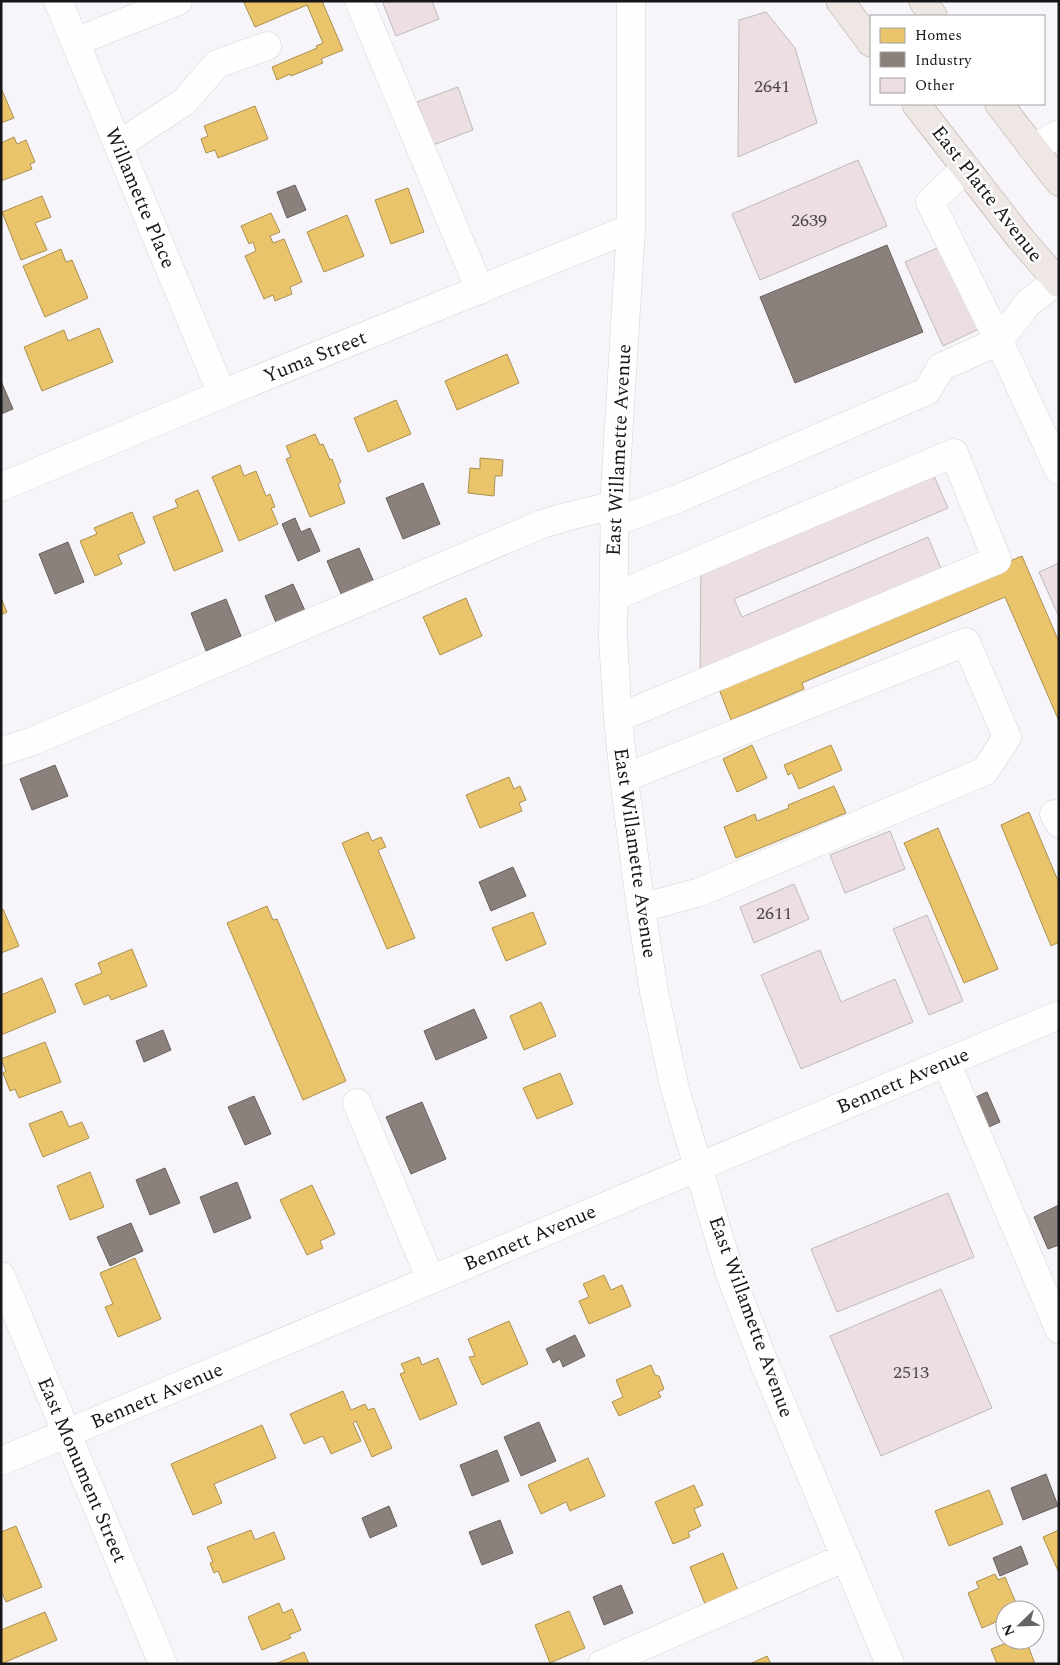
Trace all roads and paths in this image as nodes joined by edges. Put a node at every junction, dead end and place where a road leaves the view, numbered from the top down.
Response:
1 (58, 1) edge
2 (178, 1) edge
3 (360, 1) edge
4 (631, 1) edge
5 (840, 1) edge
6 (923, 1) edge
7 (932, 15) edge
8 (75, 42) junction
9 (870, 42) edge
10 (267, 46) dead end
11 (917, 105) edge
12 (1000, 105) edge
13 (1059, 134) edge
14 (118, 145) junction
15 (1033, 149) junction
16 (966, 168) junction
17 (1059, 182) edge
18 (631, 228) junction
19 (1058, 282) edge
20 (480, 290) junction
21 (999, 341) junction
22 (222, 394) junction
23 (1059, 470) edge
24 (1, 487) edge
25 (615, 514) junction
26 (613, 597) junction
27 (618, 718) junction
28 (3, 751) dead end
29 (624, 778) junction
30 (641, 908) junction
31 (1059, 1014) edge
32 (946, 1062) junction
33 (357, 1103) dead end
34 (698, 1168) junction
35 (1, 1276) edge
36 (431, 1280) junction
37 (1059, 1329) edge
38 (67, 1434) junction
39 (1, 1461) edge
40 (846, 1557) junction
41 (163, 1664) edge
42 (602, 1664) edge
43 (890, 1664) edge

1 - 8 street, Willamette Place
2 - 8 street
3 - 20 street
4 - 18 street, East Willamette Avenue
5 - 9 main road
6 - 7 main road
8 - 14 street, Willamette Place
10 - 14 street
11 - 16 main road, East Platte Avenue
12 - 15 main road
13 - 15 street
14 - 22 street, Willamette Place
15 - 17 main road
16 - 19 main road, East Platte Avenue
16 - 21 street
18 - 20 street, Yuma Street
18 - 25 street, East Willamette Avenue
19 - 21 street
20 - 22 street, Yuma Street
21 - 23 street
21 - 25 street
22 - 24 street, Yuma Street
25 - 26 street, East Willamette Avenue
25 - 28 street
26 - 27 street, East Willamette Avenue
26 - 27 street
27 - 29 street, East Willamette Avenue
29 - 30 street, East Willamette Avenue
29 - 30 street
30 - 34 street, East Willamette Avenue
31 - 32 street, Bennett Avenue
32 - 34 street, Bennett Avenue
32 - 37 street
33 - 36 street
34 - 36 street, Bennett Avenue
34 - 40 street, East Willamette Avenue
35 - 38 street, East Monument Street
36 - 38 street, Bennett Avenue
38 - 39 street, Bennett Avenue
38 - 41 street, East Monument Street
40 - 42 street
40 - 43 street, East Willamette Avenue

